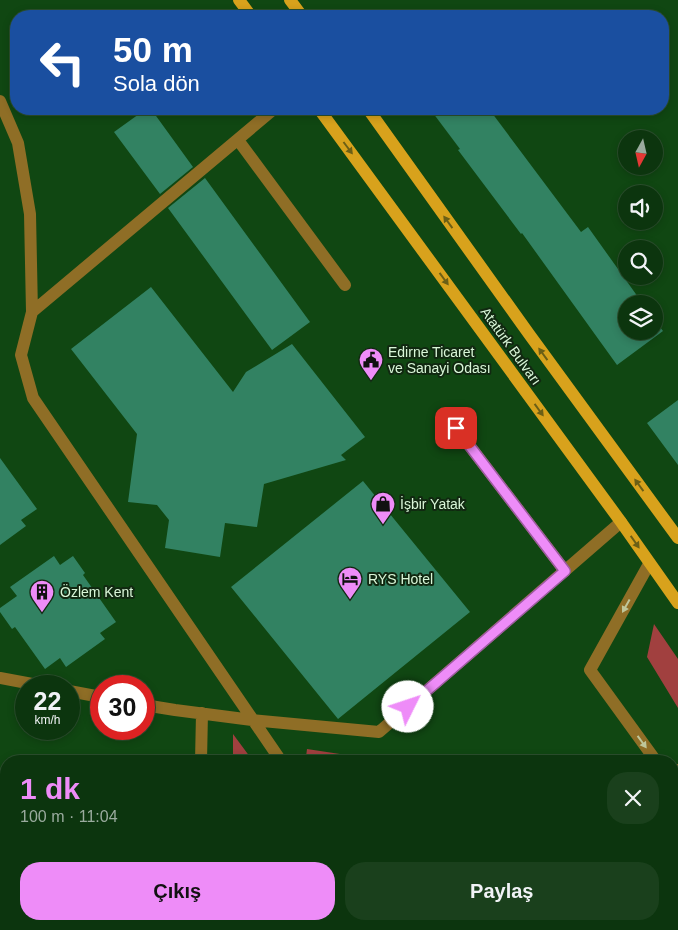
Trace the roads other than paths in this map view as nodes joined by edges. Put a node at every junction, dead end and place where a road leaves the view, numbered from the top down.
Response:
1 (0, 101) edge
2 (267, 115) edge
3 (323, 115) edge
4 (372, 115) edge
5 (238, 140) junction
6 (345, 285) dead end
7 (32, 312) junction
8 (456, 428) dead end
9 (621, 522) junction
10 (678, 538) edge
11 (650, 564) junction
12 (565, 571) junction
13 (678, 603) edge
14 (0, 678) edge
15 (15, 681) edge
16 (155, 707) edge
17 (202, 713) junction
18 (252, 720) junction
19 (202, 755) edge
20 (277, 755) edge
21 (652, 755) edge

1 - 7 street
2 - 5 street
3 -> 9 main road, Atatürk Bulvarı
10 -> 4 main road, Atatürk Bulvarı
5 - 6 street
5 - 7 street
7 - 18 street
8 - 12 street
9 -> 11 main road, Atatürk Bulvarı
9 - 12 street
11 - 13 main road, Atatürk Bulvarı
11 -> 21 street
12 - 18 street
14 - 15 street
16 - 17 street
17 - 18 street
17 - 19 street
18 - 20 street

